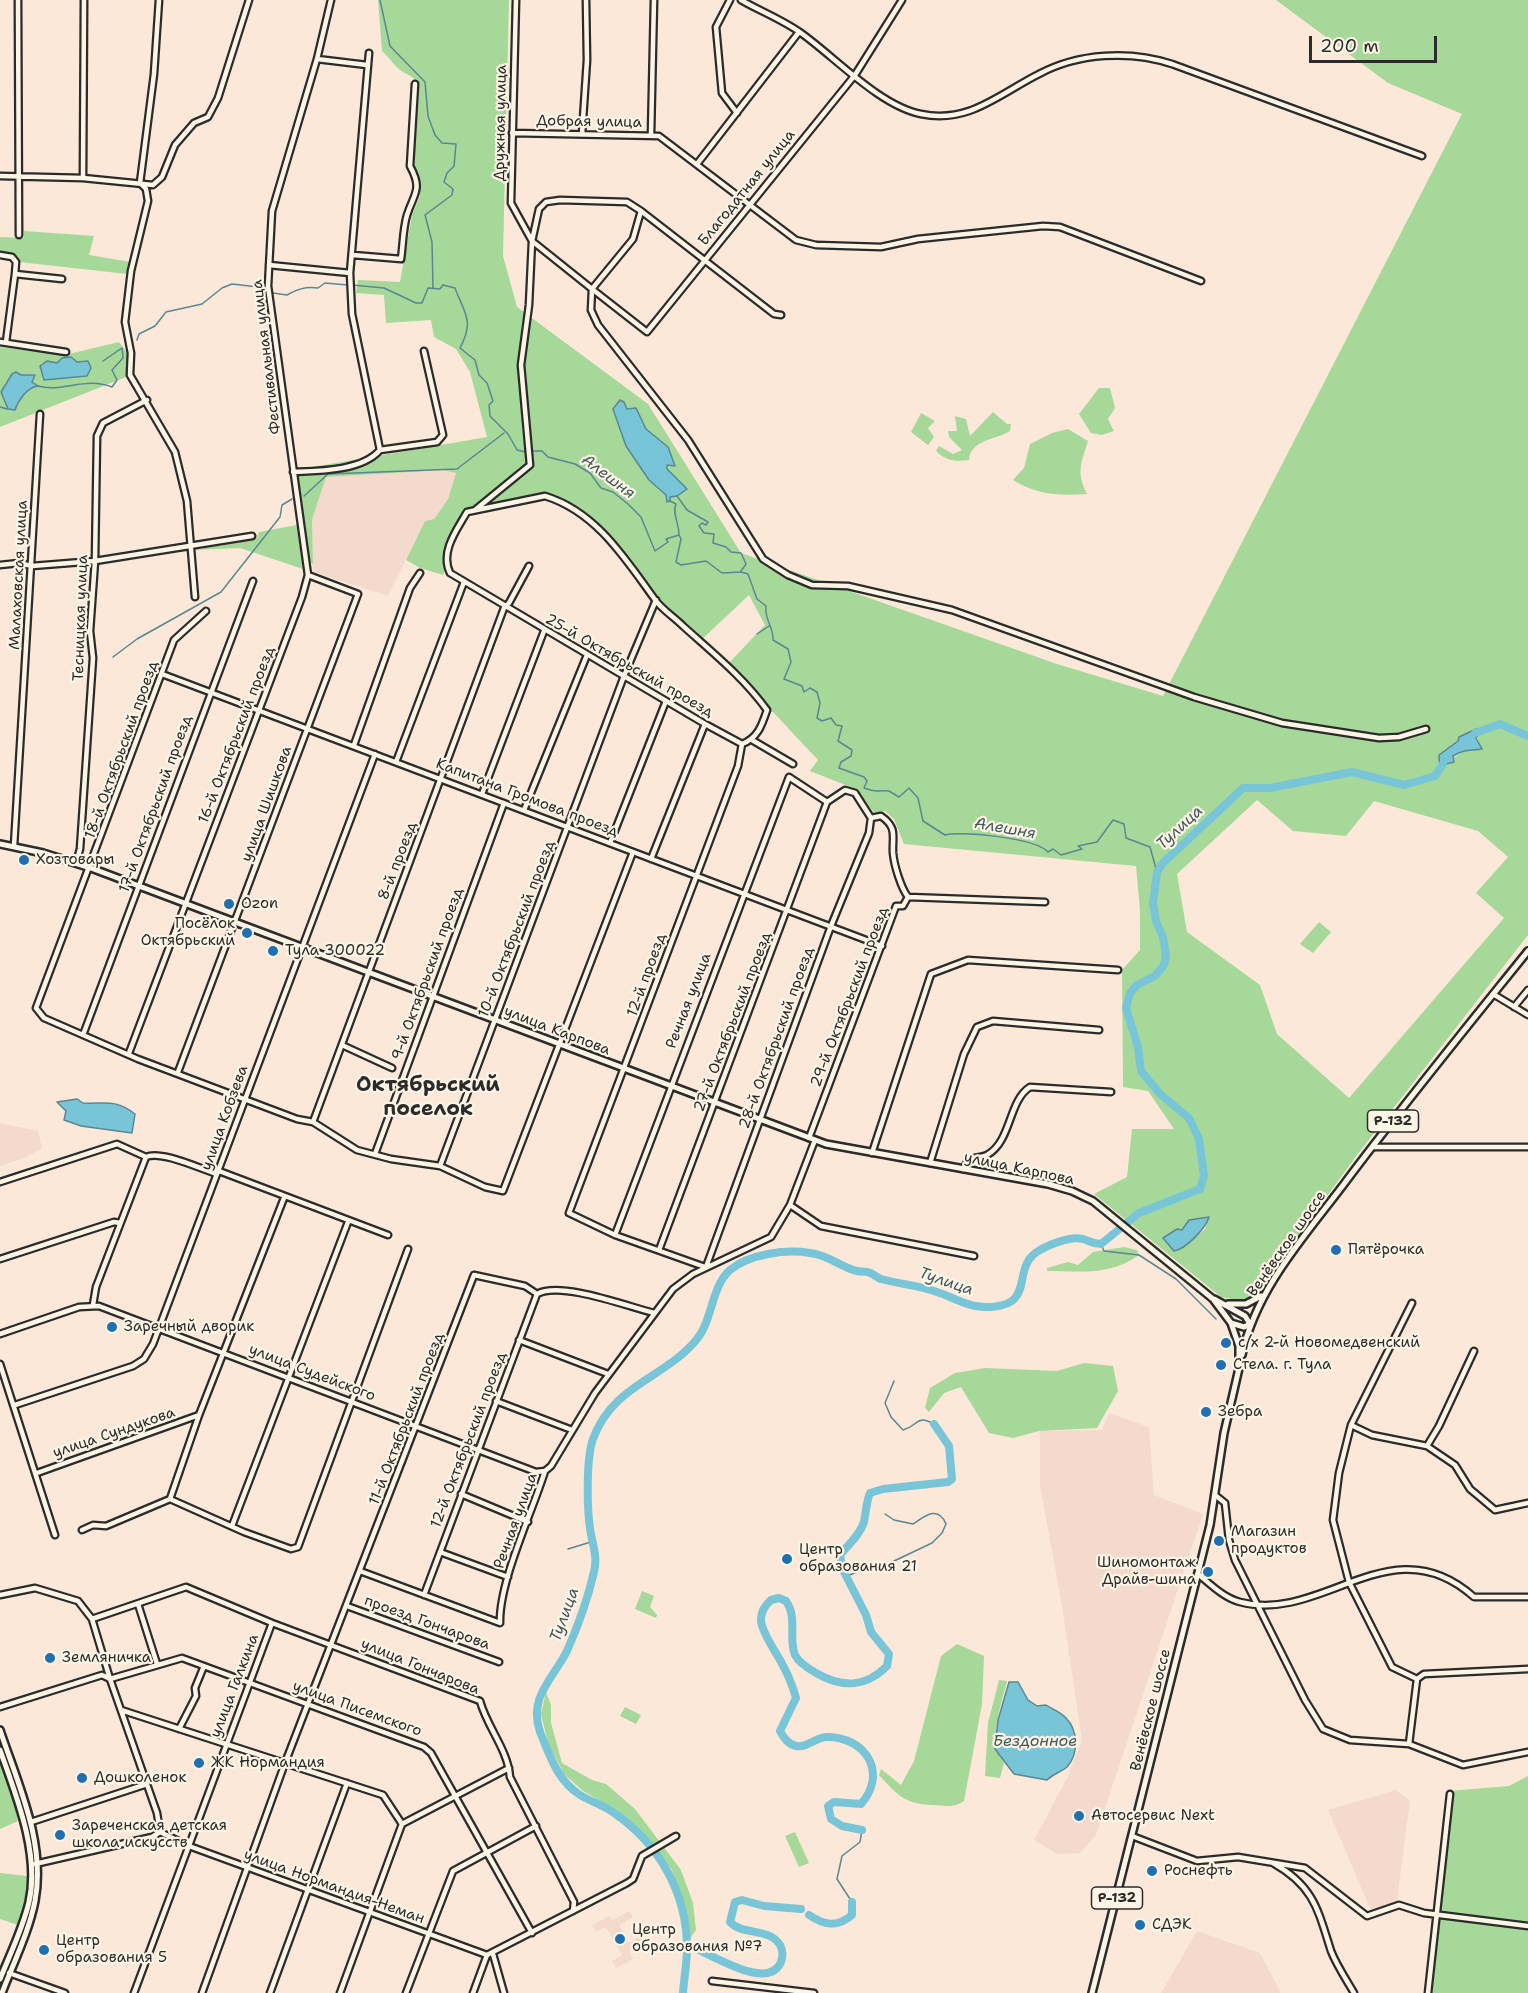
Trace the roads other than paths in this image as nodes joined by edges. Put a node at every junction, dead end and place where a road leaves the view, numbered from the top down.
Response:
1 (18, 0) edge
2 (84, 0) edge
3 (159, 0) edge
4 (249, 0) edge
5 (331, 0) edge
6 (516, 0) edge
7 (586, 0) edge
8 (654, 0) edge
9 (730, 0) edge
10 (902, 0) edge
11 (744, 1) edge
12 (799, 32) junction
13 (369, 53) dead end
14 (317, 59) junction
15 (368, 65) junction
16 (855, 75) junction
17 (415, 84) dead end
18 (737, 113) junction
19 (512, 133) junction
20 (582, 134) junction
21 (651, 135) junction
22 (1422, 156) dead end
23 (697, 164) junction
24 (0, 176) edge
25 (19, 176) junction
26 (83, 178) junction
27 (140, 183) junction
28 (749, 205) junction
29 (641, 210) junction
30 (19, 235) dead end
31 (532, 241) junction
32 (0, 255) edge
33 (353, 255) junction
34 (703, 260) junction
35 (269, 265) junction
36 (350, 273) junction
37 (15, 274) junction
38 (62, 279) dead end
39 (1201, 281) dead end
40 (592, 289) junction
41 (782, 315) dead end
42 (3, 342) edge
43 (424, 351) dead end
44 (66, 352) dead end
45 (147, 400) junction
46 (40, 414) dead end
47 (380, 450) junction
48 (293, 472) junction
49 (475, 510) junction
50 (252, 536) dead end
51 (192, 547) junction
52 (95, 561) junction
53 (0, 565) edge
54 (32, 566) junction
55 (529, 566) dead end
56 (420, 573) dead end
57 (308, 575) junction
58 (253, 581) dead end
59 (464, 582) junction
60 (195, 597) dead end
61 (656, 600) junction
62 (504, 608) junction
63 (206, 611) dead end
64 (544, 631) junction
65 (587, 655) junction
66 (162, 674) junction
67 (624, 676) junction
68 (210, 692) junction
69 (666, 701) junction
70 (257, 710) junction
71 (705, 724) junction
72 (308, 728) junction
73 (1426, 729) dead end
74 (752, 740) junction
75 (742, 744) junction
76 (354, 745) junction
77 (375, 754) junction
78 (396, 762) junction
79 (793, 764) dead end
80 (442, 778) junction
81 (482, 794) junction
82 (827, 802) junction
83 (504, 803) junction
84 (524, 810) junction
85 (871, 818) junction
86 (569, 828) junction
87 (610, 843) junction
88 (0, 844) edge
89 (14, 846) junction
90 (633, 852) junction
91 (651, 858) junction
92 (76, 863) junction
93 (91, 868) junction
94 (697, 875) junction
95 (138, 886) junction
96 (743, 892) junction
97 (909, 897) junction
98 (1045, 902) dead end
99 (187, 904) junction
100 (788, 909) junction
101 (236, 923) junction
102 (831, 926) junction
103 (882, 946) junction
104 (302, 948) junction
105 (1528, 951) edge
106 (1118, 970) dead end
107 (369, 973) junction
108 (1528, 990) edge
109 (1493, 994) junction
110 (432, 996) junction
111 (1514, 1007) junction
112 (1528, 1015) edge
113 (495, 1020) junction
114 (1099, 1030) dead end
115 (83, 1035) junction
116 (561, 1044) junction
117 (342, 1045) junction
118 (129, 1053) junction
119 (392, 1068) dead end
120 (624, 1069) junction
121 (178, 1072) junction
122 (670, 1086) junction
123 (1111, 1092) dead end
124 (245, 1099) junction
125 (715, 1103) junction
126 (760, 1120) junction
127 (312, 1122) junction
128 (812, 1139) junction
129 (1372, 1147) junction
130 (1528, 1147) edge
131 (375, 1154) junction
132 (872, 1154) junction
133 (146, 1157) junction
134 (930, 1163) junction
135 (440, 1166) junction
136 (963, 1169) junction
137 (218, 1173) junction
138 (0, 1182) edge
139 (284, 1197) junction
140 (790, 1205) junction
141 (348, 1222) junction
142 (120, 1223) junction
143 (388, 1235) dead end
144 (615, 1235) junction
145 (408, 1249) dead end
146 (658, 1250) junction
147 (974, 1256) dead end
148 (0, 1259) edge
149 (706, 1268) junction
150 (537, 1294) junction
151 (1263, 1295) junction
152 (1213, 1299) junction
153 (1222, 1303) junction
154 (1412, 1303) dead end
155 (93, 1305) junction
156 (654, 1313) junction
157 (1231, 1323) junction
158 (1250, 1324) junction
159 (159, 1328) junction
160 (0, 1334) edge
161 (519, 1340) junction
162 (1474, 1351) dead end
163 (225, 1353) junction
164 (0, 1364) edge
165 (1239, 1366) junction
166 (608, 1374) junction
167 (289, 1378) junction
168 (353, 1401) junction
169 (496, 1401) junction
170 (15, 1406) junction
171 (199, 1415) junction
172 (1351, 1425) junction
173 (418, 1426) junction
174 (572, 1430) junction
175 (1427, 1446) junction
176 (478, 1449) junction
177 (545, 1471) junction
178 (37, 1473) junction
179 (461, 1494) junction
180 (1215, 1495) junction
181 (170, 1499) junction
182 (1528, 1503) edge
183 (528, 1522) junction
184 (232, 1526) junction
185 (82, 1530) dead end
186 (55, 1535) dead end
187 (440, 1552) junction
188 (360, 1571) junction
189 (1198, 1574) junction
190 (508, 1577) junction
191 (1350, 1582) junction
192 (0, 1594) edge
193 (424, 1595) junction
194 (1528, 1597) edge
195 (138, 1604) junction
196 (1258, 1605) junction
197 (347, 1606) junction
198 (92, 1619) junction
199 (272, 1623) junction
200 (331, 1646) junction
201 (499, 1662) dead end
202 (157, 1664) junction
203 (204, 1666) junction
204 (1528, 1668) edge
205 (110, 1679) junction
206 (1417, 1679) junction
207 (250, 1682) junction
208 (309, 1704) junction
209 (0, 1707) edge
210 (121, 1710) junction
211 (179, 1729) junction
212 (0, 1730) edge
213 (1409, 1744) junction
214 (226, 1745) junction
215 (0, 1750) edge
216 (1528, 1752) edge
217 (285, 1763) junction
218 (509, 1768) junction
219 (347, 1783) junction
220 (147, 1784) junction
221 (1450, 1794) dead end
222 (456, 1798) junction
223 (28, 1823) junction
224 (402, 1824) junction
225 (536, 1826) junction
226 (160, 1832) junction
227 (676, 1836) dead end
228 (1131, 1836) junction
229 (189, 1846) junction
230 (487, 1851) junction
231 (1270, 1862) junction
232 (35, 1864) junction
233 (249, 1868) junction
234 (308, 1889) junction
235 (573, 1911) junction
236 (369, 1913) junction
237 (1437, 1915) junction
238 (1528, 1926) edge
239 (532, 1933) junction
240 (428, 1935) junction
241 (490, 1955) junction
242 (2, 1966) edge
243 (9, 1973) junction
244 (0, 1979) edge
245 (712, 1981) dead end
246 (2, 1993) edge
247 (65, 1993) edge
248 (134, 1993) edge
249 (202, 1993) edge
250 (270, 1993) edge
251 (340, 1993) edge
252 (406, 1993) edge
253 (473, 1993) edge
254 (504, 1993) edge
255 (814, 1993) edge
256 (1092, 1993) edge
257 (1353, 1993) edge
258 (1428, 1993) edge

1 - 25 street
2 - 26 street
3 - 27 street
4 - 27 street
5 - 14 street, Фестивальная улица
6 - 19 street, Дружная улица
7 - 20 street
8 - 21 street
9 - 18 street
10 - 16 street, Благодатная улица
11 - 12 street
12 - 16 street
12 - 18 street
13 - 15 street
14 - 15 street
14 - 35 street, Фестивальная улица
15 - 33 street
16 - 22 street
16 - 28 street, Благодатная улица
17 - 33 street
18 - 23 street
19 - 20 street, Добрая улица
19 - 31 street, Дружная улица
20 - 21 street, Добрая улица
21 - 23 street, Добрая улица
23 - 28 street, Добрая улица
24 - 25 street
25 - 26 street
25 - 30 street
26 - 27 street
27 - 45 street
28 - 34 street, Благодатная улица
28 - 39 street, Добрая улица
29 - 31 street
29 - 34 street
29 - 40 street
31 - 40 street
31 - 49 street
32 - 37 street
33 - 36 street
34 - 40 street, Благодатная улица
34 - 41 street
35 - 36 street
35 - 48 street, Фестивальная улица
36 - 47 street
37 - 38 street
37 - 42 street
40 - 73 street
42 - 44 street
43 - 47 street
45 - 51 street
45 - 52 street, Тесницкая улица
46 - 54 street, Малаховская улица
47 - 48 street
48 - 57 street, Фестивальная улица
49 - 59 street, 25-й Октябрьский проезд
49 - 61 street
50 - 51 street
51 - 52 street
51 - 60 street
52 - 54 street
52 - 92 street, Тесницкая улица
53 - 54 street
54 - 89 street, Малаховская улица
55 - 62 street
56 - 76 street
57 - 70 street, 16-й Октябрьский проезд
57 - 72 street, улица Шишкова
58 - 68 street, 17-й Октябрьский проезд
59 - 62 street, 25-й Октябрьский проезд
59 - 78 street
61 - 67 street, 10-й Октябрьский проезд
61 - 74 street
62 - 64 street, 25-й Октябрьский проезд
62 - 80 street, 8-й проезд
63 - 66 street, 18-й Октябрьский проезд
64 - 65 street, 25-й Октябрьский проезд
64 - 81 street
65 - 67 street, 25-й Октябрьский проезд
65 - 84 street
66 - 68 street, Капитана Громова проезд
66 - 93 street, 18-й Октябрьский проезд
67 - 69 street, 25-й Октябрьский проезд
67 - 86 street, 10-й Октябрьский проезд
68 - 70 street, Капитана Громова проезд
68 - 95 street, 17-й Октябрьский проезд
69 - 71 street, 25-й Октябрьский проезд
69 - 87 street
70 - 72 street, Капитана Громова проезд
70 - 99 street, 16-й Октябрьский проезд
71 - 75 street, 25-й Октябрьский проезд
71 - 91 street
72 - 76 street, Капитана Громова проезд
72 - 101 street, улица Шишкова
74 - 75 street
74 - 79 street
75 - 94 street, 12-й проезд
76 - 77 street, Капитана Громова проезд
77 - 78 street, Капитана Громова проезд
77 - 104 street, улица Кобзева
78 - 80 street, Капитана Громова проезд
80 - 81 street, Капитана Громова проезд
80 - 107 street, 8-й проезд
81 - 83 street, Капитана Громова проезд
82 - 85 street
82 - 96 street, Речная улица
82 - 100 street, 27-й Октябрьский проезд
83 - 84 street, Капитана Громова проезд
83 - 110 street, 9-й Октябрьский проезд
84 - 86 street, Капитана Громова проезд
85 - 97 street, 29-й Октябрьский проезд
85 - 102 street, 28-й Октябрьский проезд
86 - 87 street, Капитана Громова проезд
86 - 113 street, 10-й Октябрьский проезд
87 - 90 street, Капитана Громова проезд
88 - 89 main road, улица Карпова
89 - 92 main road, улица Карпова
90 - 91 street, Капитана Громова проезд
90 - 116 street
91 - 94 street, Капитана Громова проезд
92 - 93 main road, улица Карпова
93 - 95 main road, улица Карпова
93 - 115 street, 18-й Октябрьский проезд
94 - 96 street, Капитана Громова проезд
94 - 120 street, 12-й проезд
95 - 99 main road, улица Карпова
95 - 115 street, 17-й Октябрьский проезд
96 - 100 street, Капитана Громова проезд
96 - 122 street, Речная улица
97 - 98 street
97 - 103 street, 29-й Октябрьский проезд
99 - 101 main road, улица Карпова
99 - 118 street, 16-й Октябрьский проезд
100 - 102 street, Капитана Громова проезд
100 - 125 street, 27-й Октябрьский проезд
101 - 104 main road, улица Карпова
101 - 121 street, улица Шишкова
102 - 103 street, Капитана Громова проезд
102 - 126 street, 28-й Октябрьский проезд
103 - 128 street, 29-й Октябрьский проезд
104 - 107 main road, улица Карпова
104 - 124 street, улица Кобзева
105 - 109 main road, Венёвское шоссе / Р-132
106 - 132 street
107 - 110 main road, улица Карпова
107 - 117 street, 8-й проезд
108 - 111 street
109 - 111 street
109 - 129 main road, Венёвское шоссе / Р-132
110 - 113 main road, улица Карпова
110 - 131 street, 9-й Октябрьский проезд
111 - 112 street
113 - 116 main road, улица Карпова
113 - 135 street, 10-й Октябрьский проезд
114 - 134 street
115 - 118 street
116 - 120 main road, улица Карпова
116 - 135 street
117 - 119 street
117 - 127 street, 8-й проезд
118 - 121 street
120 - 122 main road, улица Карпова
120 - 144 street, 12-й проезд
121 - 124 street
122 - 125 main road, улица Карпова
122 - 144 street, Речная улица
123 - 136 street
124 - 127 street
124 - 137 street, улица Кобзева
125 - 126 main road, улица Карпова
125 - 146 street, 27-й Октябрьский проезд
126 - 128 main road, улица Карпова
126 - 149 street, 28-й Октябрьский проезд
127 - 131 street
128 - 132 main road, улица Карпова
128 - 140 street, 29-й Октябрьский проезд
129 - 130 street
129 - 151 main road, Венёвское шоссе / Р-132
131 - 135 street
132 - 134 main road, улица Карпова
133 - 137 street
133 - 138 street
133 - 142 street
134 - 136 main road, улица Карпова
136 - 152 main road, улица Карпова
137 - 139 street
137 - 159 street, улица Кобзева
139 - 141 street
139 - 163 street
140 - 147 street
140 - 149 street, 29-й Октябрьский проезд
141 - 143 street
141 - 167 street
142 - 148 street
142 - 155 street
144 - 146 street
145 - 168 street
146 - 149 street
149 - 156 street, Речная улица
150 - 156 street
150 - 161 street, 12-й Октябрьский проезд
150 - 173 street, 11-й Октябрьский проезд
151 - 153 main road
151 - 158 main road, Венёвское шоссе / Р-132
152 - 153 main road
152 - 157 main road
153 - 158 main road
154 - 172 street
155 - 159 street, улица Судейского
155 - 160 street
156 - 166 street, Речная улица
157 - 158 main road
157 - 165 main road
158 - 165 main road, Венёвское шоссе / Р-132
159 - 163 street, улица Судейского
159 - 170 street, улица Кобзева
161 - 166 street
161 - 169 street, 12-й Октябрьский проезд
162 - 175 street
163 - 167 street, улица Судейского
163 - 171 street
164 - 170 street
165 - 180 main road, Венёвское шоссе / Р-132
166 - 174 street, Речная улица
167 - 168 street, улица Судейского
167 - 184 street
168 - 173 street, улица Судейского
168 - 184 street
169 - 174 street
169 - 176 street, 12-й Октябрьский проезд
170 - 178 street
171 - 178 street, улица Сундукова
171 - 181 street
172 - 175 street
172 - 191 street
173 - 176 street, улица Судейского
173 - 188 street, 11-й Октябрьский проезд
174 - 177 street, Речная улица
175 - 182 street
176 - 177 street, улица Судейского
176 - 179 street, 12-й Октябрьский проезд
177 - 183 street, Речная улица
178 - 186 street
179 - 183 street
179 - 187 street, 12-й Октябрьский проезд
180 - 189 main road, Венёвское шоссе / Р-132
180 - 196 street
181 - 184 street
181 - 185 street
183 - 190 street, Речная улица
187 - 190 street
187 - 193 street, 12-й Октябрьский проезд
188 - 193 street
188 - 197 street, 11-й Октябрьский проезд
189 - 196 street
189 - 228 main road, Венёвское шоссе / Р-132
190 - 193 street, Речная улица
191 - 194 street
191 - 196 street
191 - 206 street
192 - 198 street
195 - 198 street, улица Гончарова
195 - 199 street, улица Гончарова
195 - 202 street
196 - 213 street
197 - 200 street, 11-й Октябрьский проезд
197 - 201 street, проезд Гончарова
198 - 205 street
199 - 200 street, улица Гончарова
199 - 207 street, улица Галкина
200 - 208 street, 11-й Октябрьский проезд
200 - 218 street, улица Гончарова
202 - 203 street, улица Писемского
202 - 205 street, улица Писемского
203 - 207 street, улица Писемского
203 - 211 street
204 - 206 street
205 - 209 street, улица Писемского
205 - 210 street
206 - 213 street
207 - 208 street, улица Писемского
207 - 214 street, улица Галкина
208 - 217 street, 11-й Октябрьский проезд
208 - 222 street, улица Писемского
210 - 211 street
210 - 220 street
211 - 214 street
212 - 223 main road
213 - 216 street
214 - 217 street
214 - 229 street, улица Галкина
215 - 223 main road
217 - 219 street
217 - 233 street, 11-й Октябрьский проезд
218 - 222 street
218 - 225 street, улица Гончарова
219 - 224 street
219 - 234 street
220 - 223 street
220 - 226 street
221 - 237 street
222 - 224 street
222 - 230 street, улица Писемского
223 - 232 main road
223 - 242 main road
224 - 236 street
225 - 230 street
225 - 235 street, улица Гончарова
226 - 229 street, улица Нормандия-Неман
226 - 232 street
227 - 235 street
228 - 231 street
228 - 256 main road, Венёвское шоссе / Р-132
229 - 233 street, улица Нормандия-Неман
229 - 248 street, улица Галкина
230 - 239 street, улица Писемского
230 - 240 street
231 - 237 street
231 - 257 street
232 - 243 main road
233 - 234 street, улица Нормандия-Неман
233 - 249 street, 11-й Октябрьский проезд
234 - 236 street, улица Нормандия-Неман
234 - 250 street
235 - 239 street
236 - 240 street, улица Нормандия-Неман
236 - 251 street
237 - 238 street
237 - 258 street
239 - 241 street
240 - 241 street, улица Нормандия-Неман
240 - 252 street
241 - 253 street
241 - 254 street
242 - 243 main road
242 - 244 main road
243 - 246 main road
243 - 247 street
245 - 255 street

